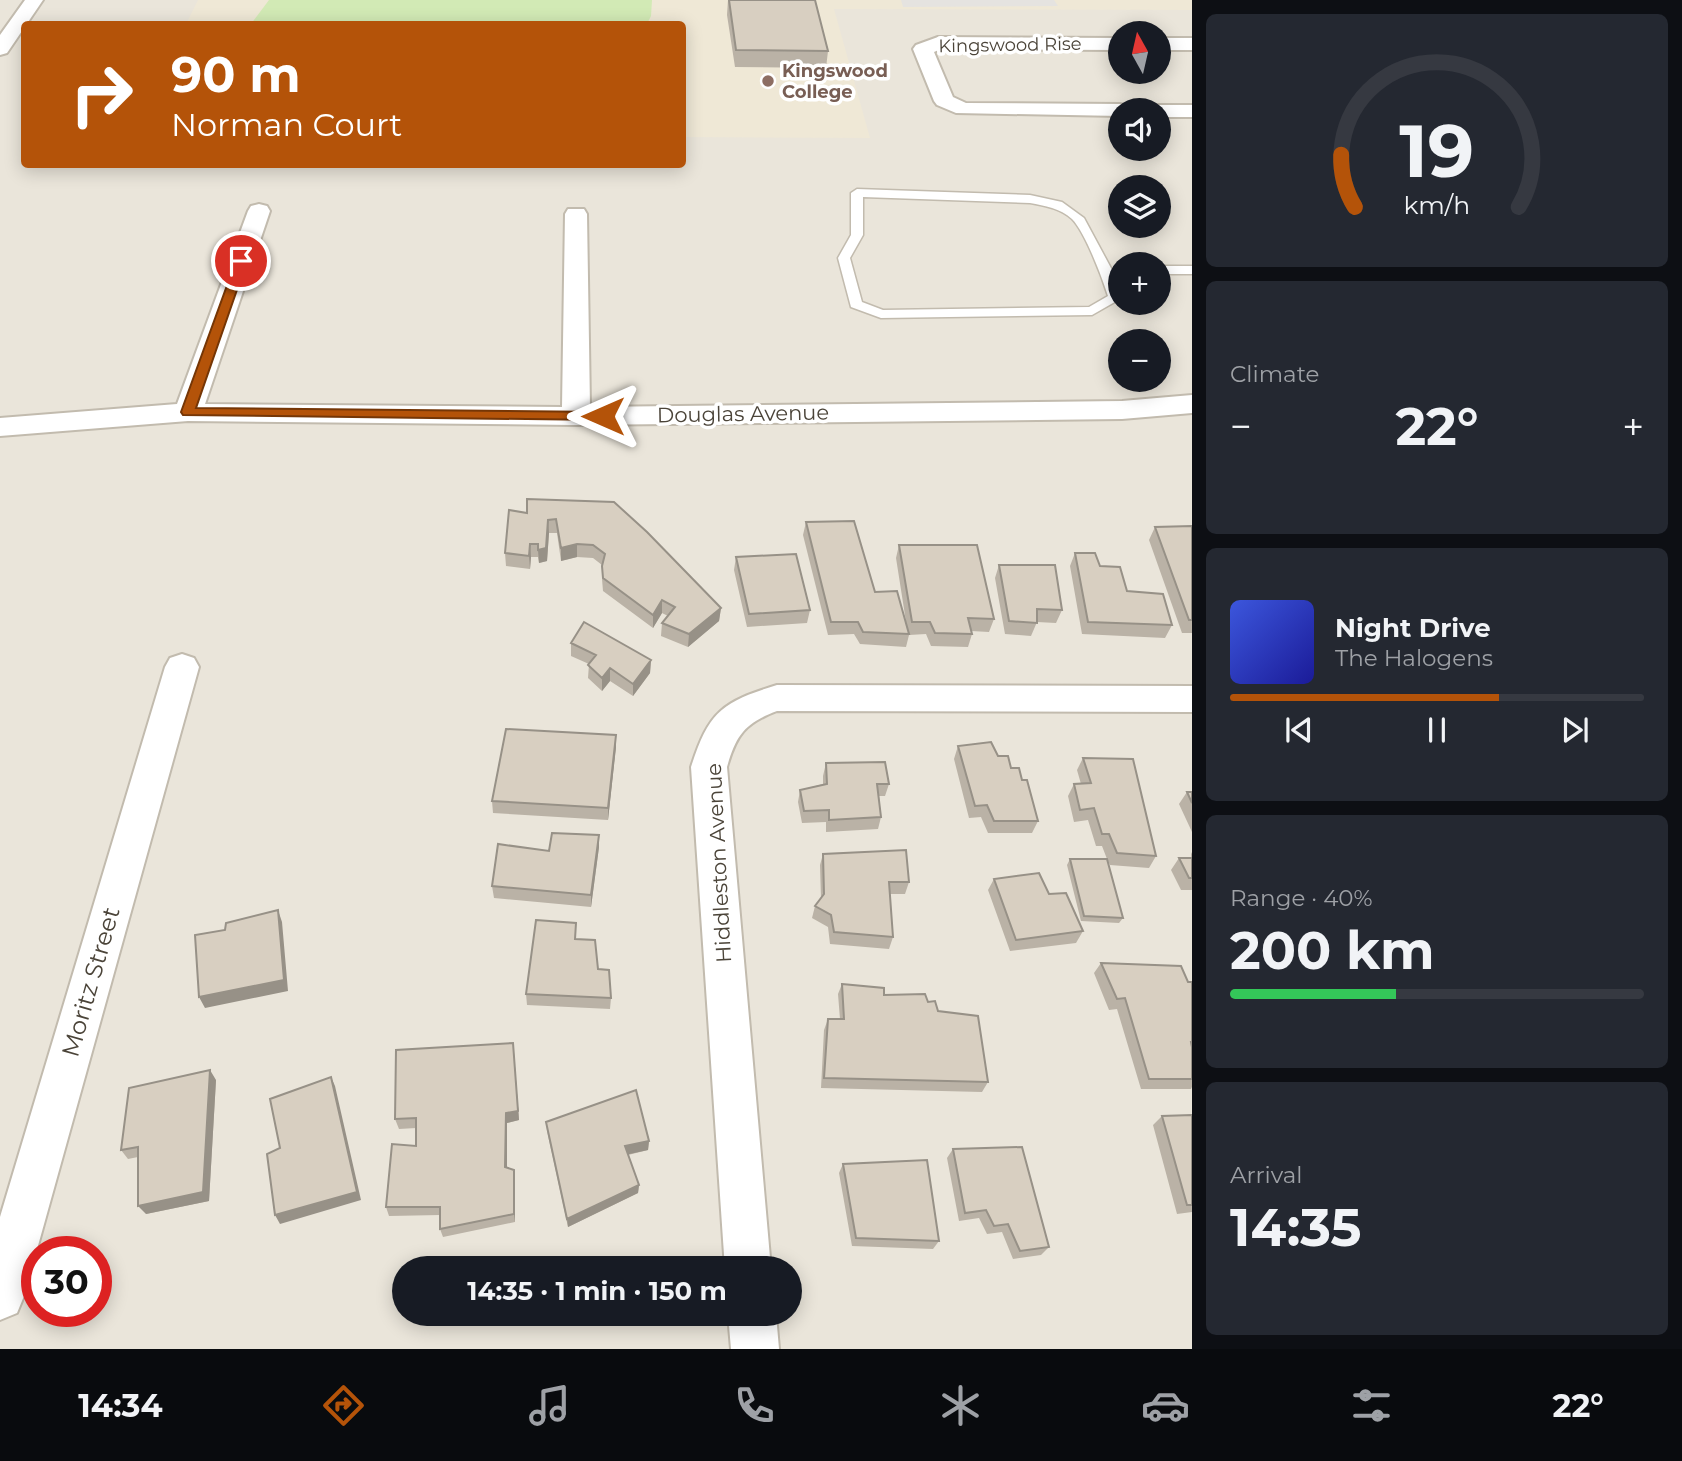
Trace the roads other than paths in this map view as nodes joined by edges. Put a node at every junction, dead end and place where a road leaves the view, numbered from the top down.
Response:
1 (34, 0) edge
2 (1108, 44) edge
3 (1171, 44) edge
4 (1192, 44) edge
5 (0, 49) edge
6 (1108, 110) edge
7 (1171, 111) edge
8 (1192, 111) edge
9 (259, 211) dead end
10 (576, 214) dead end
11 (1113, 270) edge
12 (1171, 270) edge
13 (1192, 270) edge
14 (1192, 404) edge
15 (188, 412) junction
16 (576, 416) junction
17 (0, 427) edge
18 (182, 667) dead end
19 (1192, 699) edge
20 (747, 1256) edge
21 (0, 1296) edge
22 (753, 1326) edge
23 (755, 1349) edge

1 - 5 street
2 - 6 street, Kingswood Rise
3 - 4 street
7 - 8 street
9 - 15 street
10 - 16 street
11 - 11 lane
12 - 13 lane
14 - 16 street, Douglas Avenue
15 - 16 street, Douglas Avenue
15 - 17 street, Douglas Avenue
18 - 21 street, Moritz Street
19 - 20 street, Hiddleston Avenue
22 - 23 street

